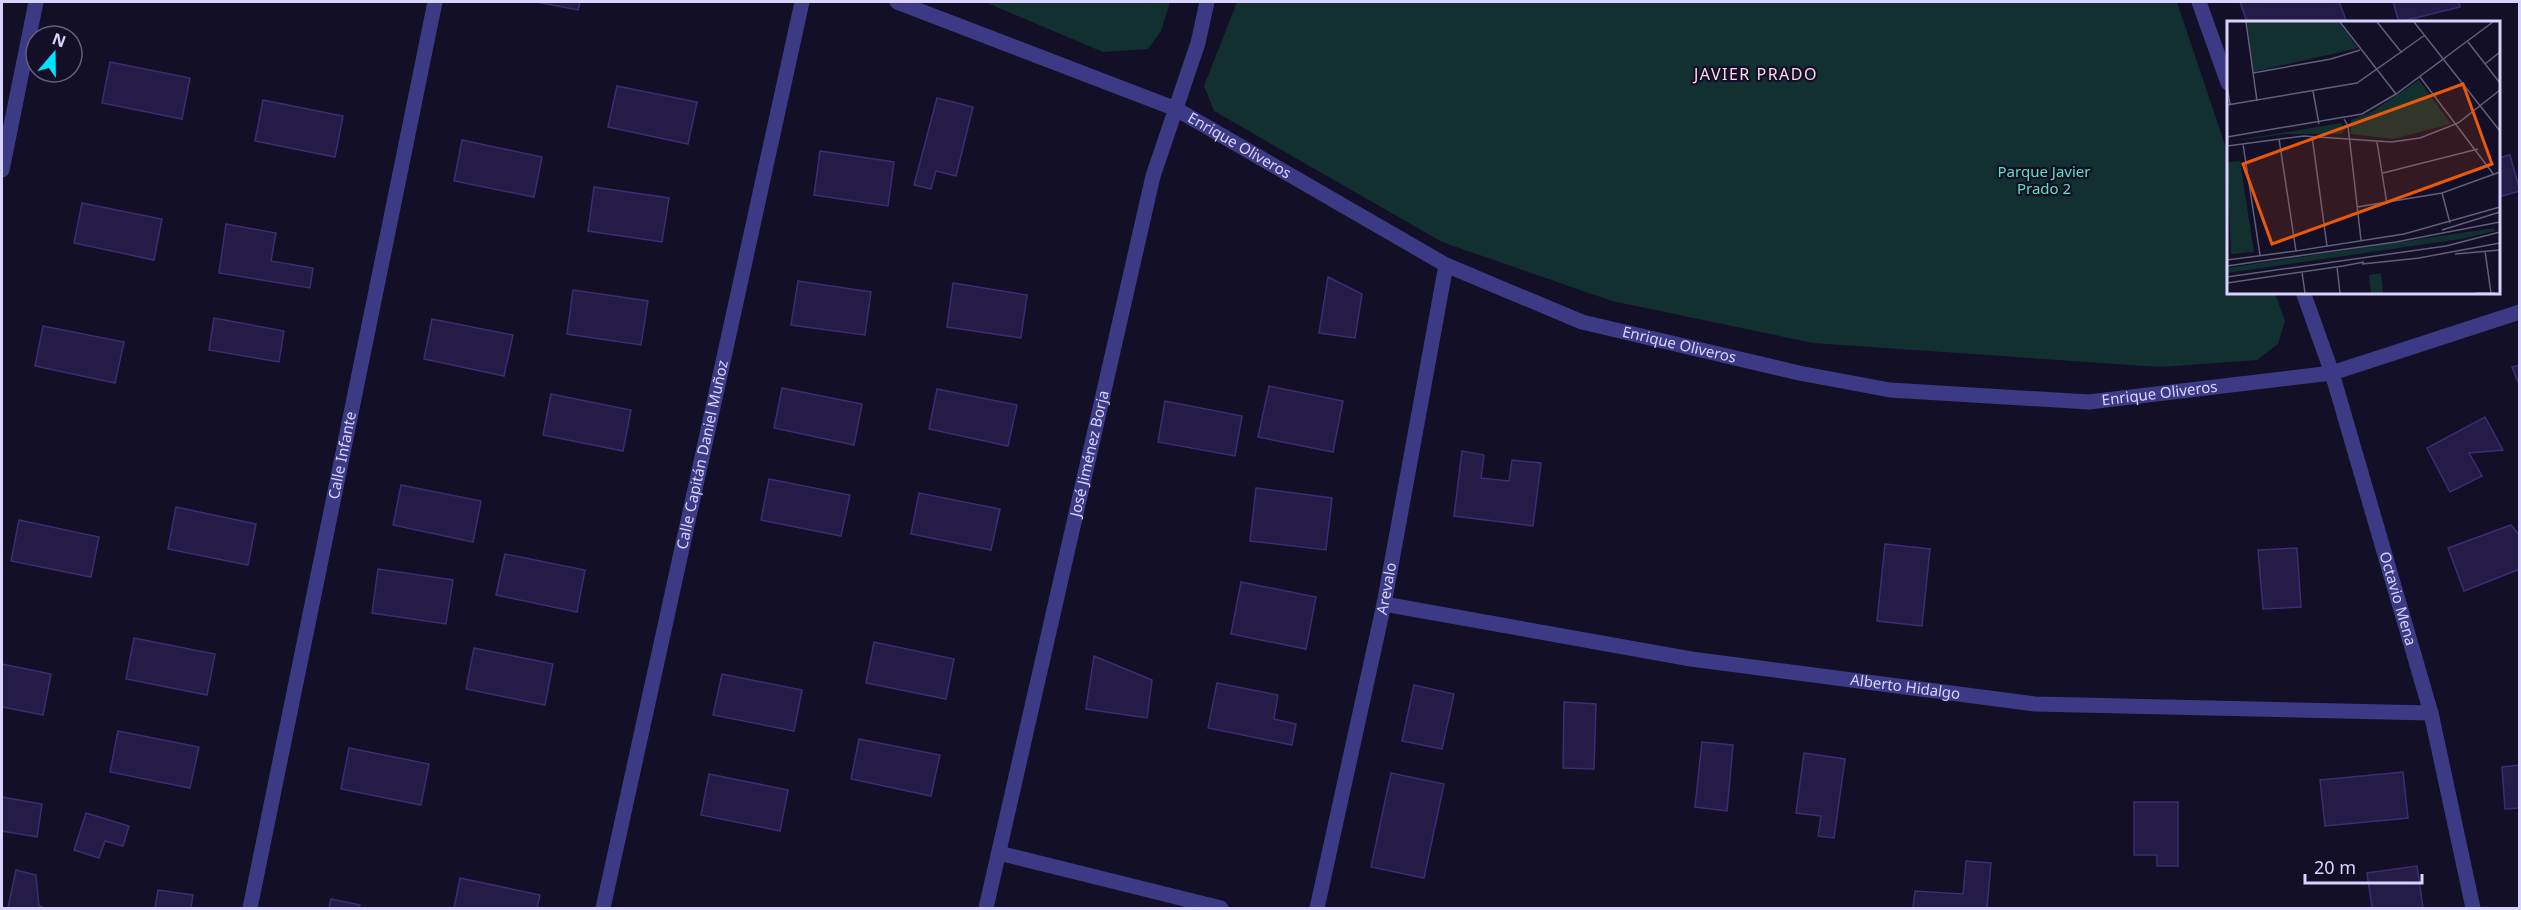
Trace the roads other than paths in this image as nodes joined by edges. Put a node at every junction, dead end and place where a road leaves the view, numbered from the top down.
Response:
1 (36, 2) edge
2 (435, 2) edge
3 (802, 2) edge
4 (897, 2) edge
5 (1207, 2) edge
6 (2199, 2) edge
7 (2227, 78) edge
8 (1176, 109) junction
9 (2, 170) edge
10 (1446, 265) junction
11 (2304, 294) edge
12 (2520, 312) edge
13 (2332, 373) junction
14 (1384, 604) junction
15 (2431, 713) junction
16 (999, 853) junction
17 (250, 909) edge
18 (603, 909) edge
19 (986, 909) edge
20 (1221, 909) edge
21 (1317, 909) edge
22 (2473, 909) edge

1 - 9 street
2 - 17 street, Calle Infante
3 - 18 street, Calle Capitán Daniel Muñoz
4 - 8 street, Enrique Oliveros
5 - 8 street, José Jiménez Borja
6 - 7 street
8 - 10 street, Enrique Oliveros
8 - 16 street, José Jiménez Borja
10 - 13 street, Enrique Oliveros
10 - 14 street, Arevalo
11 - 13 street, Octavio Mena
12 - 13 street, Enrique Oliveros
13 - 15 street, Octavio Mena
14 - 15 street, Alberto Hidalgo
14 - 21 street, Arevalo
15 - 22 street, Octavio Mena
16 - 19 street, José Jiménez Borja
16 - 20 street

